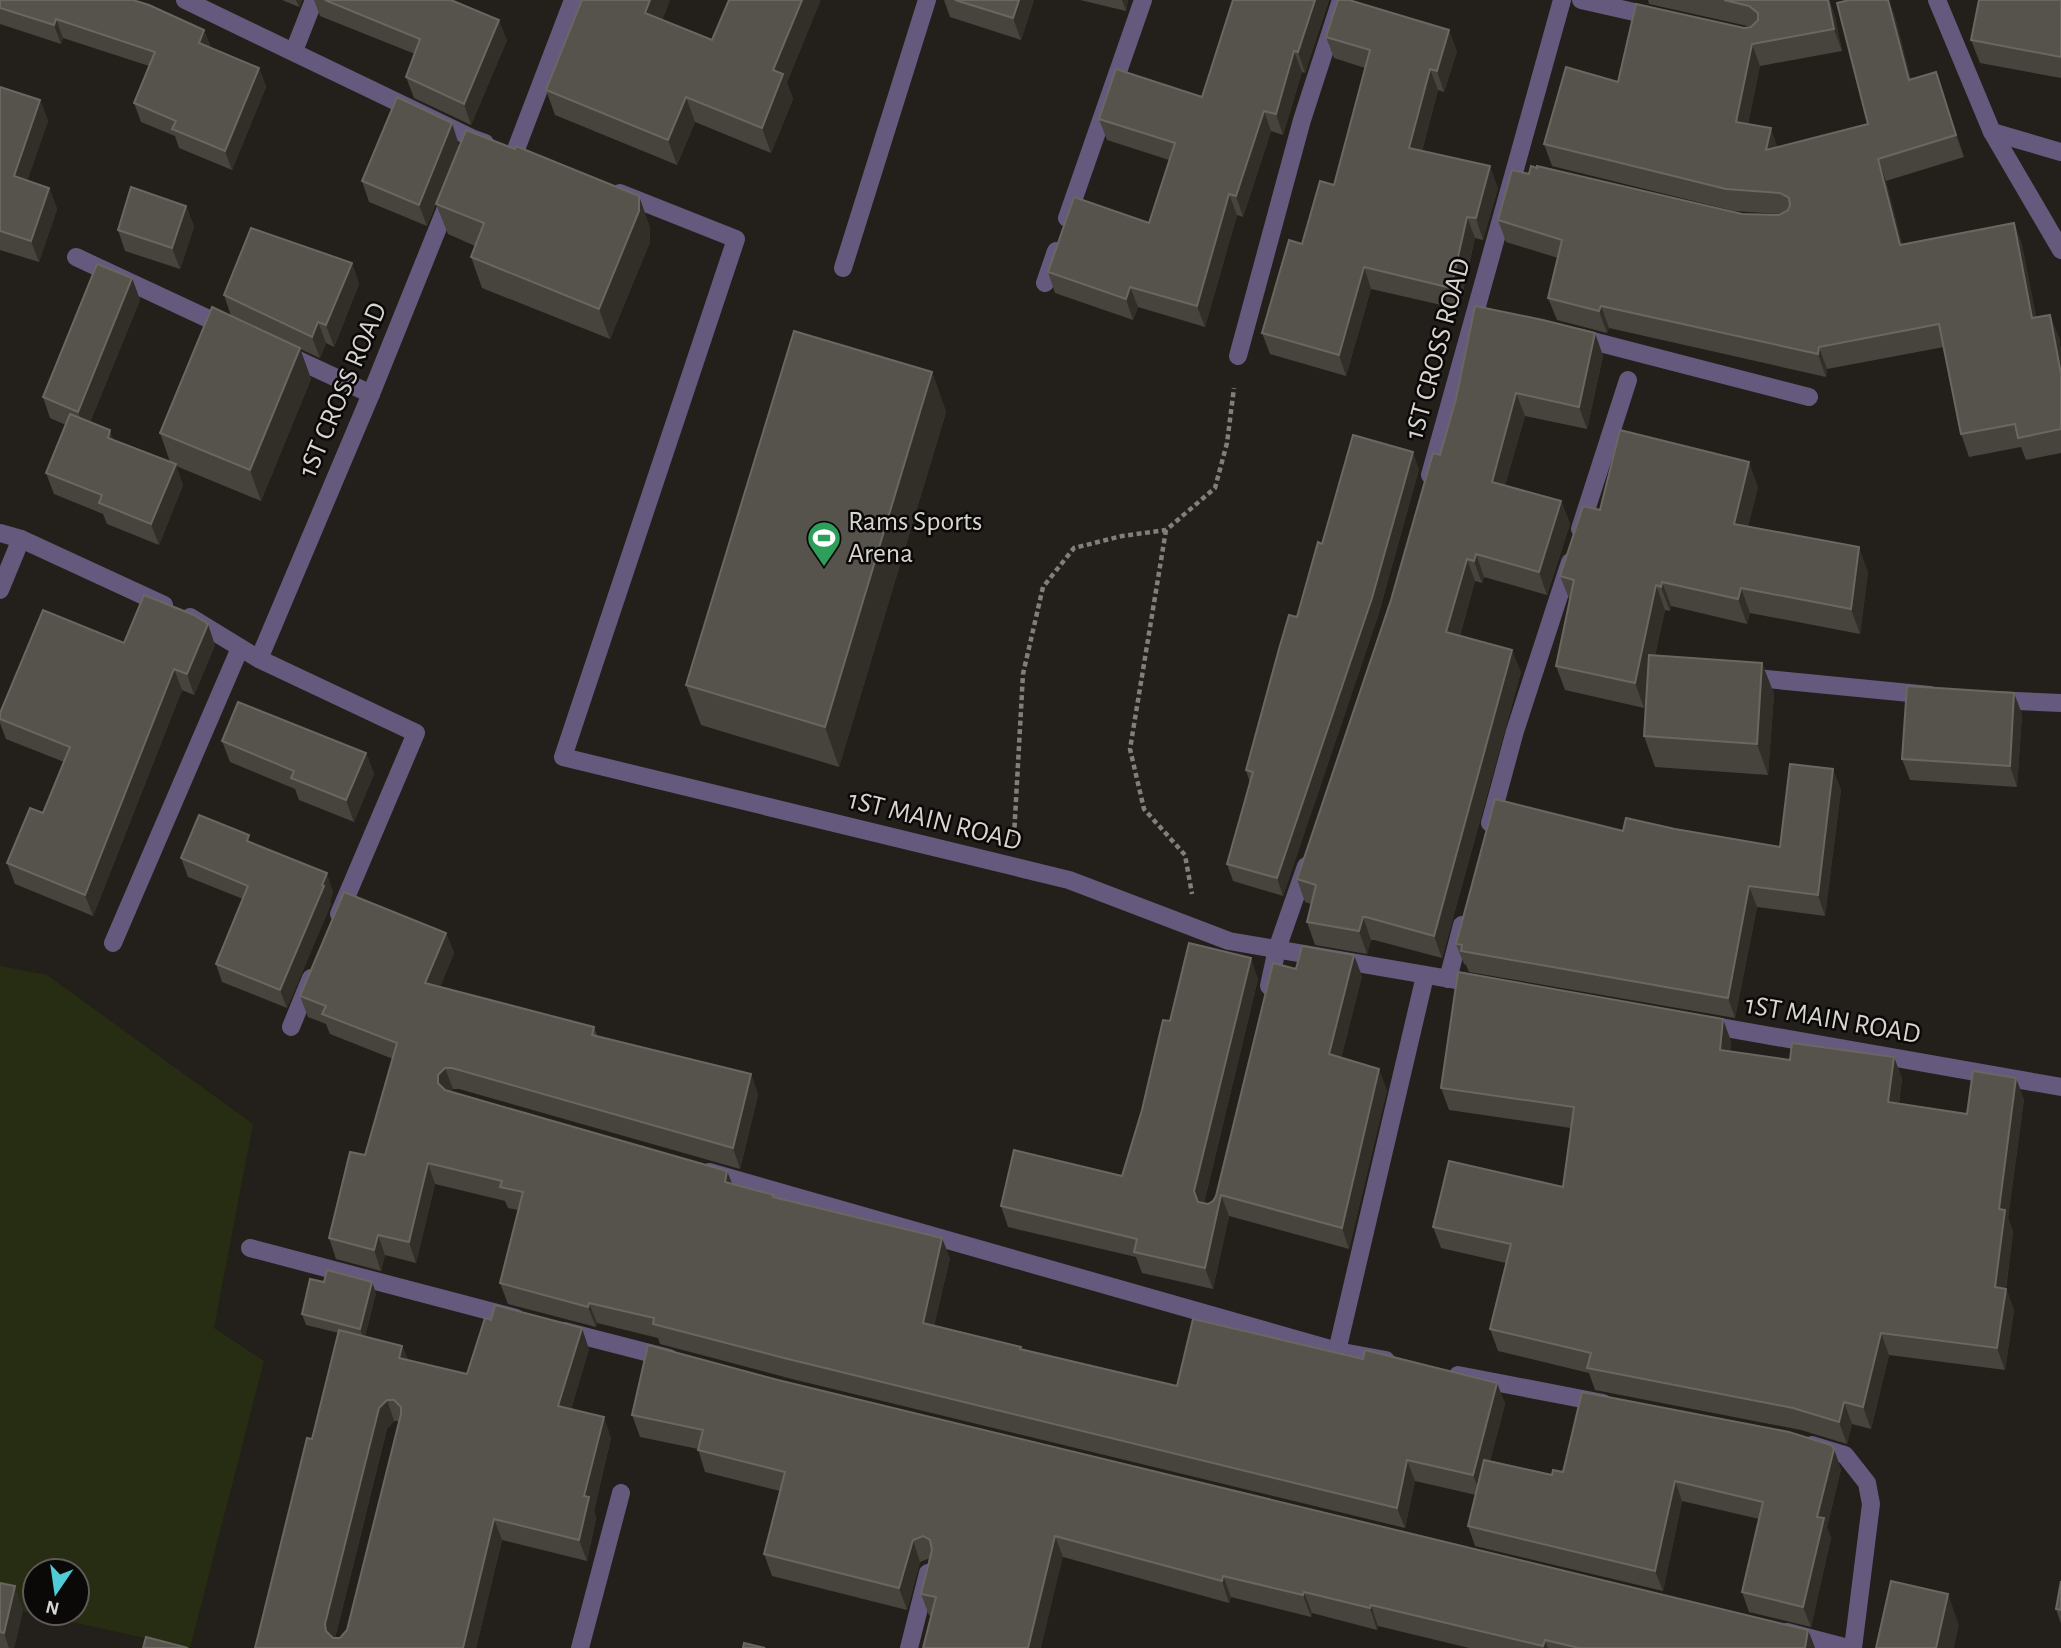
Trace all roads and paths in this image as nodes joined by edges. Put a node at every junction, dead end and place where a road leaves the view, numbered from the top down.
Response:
1 (185, 0) edge
2 (314, 0) edge
3 (573, 0) edge
4 (927, 0) edge
5 (1143, 0) edge
6 (1341, 0) edge
7 (1562, 0) edge
8 (1581, 0) edge
9 (1937, 0) edge
10 (1675, 21) edge
11 (294, 51) junction
12 (1992, 132) junction
13 (2061, 152) edge
14 (458, 177) edge
15 (606, 188) edge
16 (2061, 250) edge
17 (76, 257) dead end
18 (844, 268) dead end
19 (1045, 283) edge
20 (1555, 332) edge
21 (248, 337) edge
22 (273, 348) edge
23 (1238, 356) joint
24 (1628, 380) dead end
25 (371, 394) junction
26 (1809, 397) dead end
27 (1425, 492) edge
28 (1166, 530) junction
29 (0, 533) edge
30 (21, 539) junction
31 (0, 590) edge
32 (240, 648) junction
33 (258, 659) junction
34 (1731, 676) edge
35 (1951, 697) edge
36 (1978, 699) edge
37 (2061, 703) edge
38 (1487, 835) edge
39 (1313, 844) edge
40 (1013, 867) junction
41 (1465, 914) edge
42 (334, 924) edge
43 (1198, 929) junction
44 (113, 943) dead end
45 (1278, 949) junction
46 (318, 963) edge
47 (1425, 976) junction
48 (1448, 979) junction
49 (1502, 988) edge
50 (1265, 1002) edge
51 (1679, 1020) edge
52 (291, 1027) dead end
53 (2061, 1087) edge
54 (696, 1168) edge
55 (250, 1248) dead end
56 (1337, 1351) junction
57 (681, 1362) edge
58 (1405, 1364) edge
59 (1446, 1372) edge
60 (1622, 1407) edge
61 (1799, 1441) edge
62 (621, 1493) dead end
63 (929, 1569) edge
64 (1774, 1628) edge
65 (580, 1648) edge
66 (909, 1648) edge
67 (1850, 1648) edge

1 - 11 street
2 - 11 street
3 - 11 street
4 - 18 street
5 - 19 street
6 - 23 street
7 - 27 street, 1ST CROSS ROAD
8 - 10 street
9 - 12 street
12 - 13 street
12 - 16 street
14 - 25 street, 1ST CROSS ROAD
15 - 40 street, 1ST MAIN ROAD
17 - 21 street
20 - 26 street
22 - 25 street
23 - 28 path
24 - 38 street
25 - 33 street, 1ST CROSS ROAD
28 - 40 path
28 - 43 path
29 - 30 street
30 - 31 street
30 - 32 street
32 - 33 street
32 - 44 street
33 - 42 street
34 - 35 street
36 - 37 street
39 - 45 street
40 - 43 street, 1ST MAIN ROAD
41 - 48 street
43 - 45 street, 1ST MAIN ROAD
45 - 47 street, 1ST MAIN ROAD
45 - 50 street
46 - 52 street
47 - 48 street, 1ST MAIN ROAD
47 - 56 street
48 - 49 street, 1ST MAIN ROAD
51 - 53 street, 1ST MAIN ROAD
54 - 56 street
55 - 57 street
56 - 58 street
59 - 60 street
61 - 67 street
62 - 65 street
63 - 66 street
64 - 67 street

